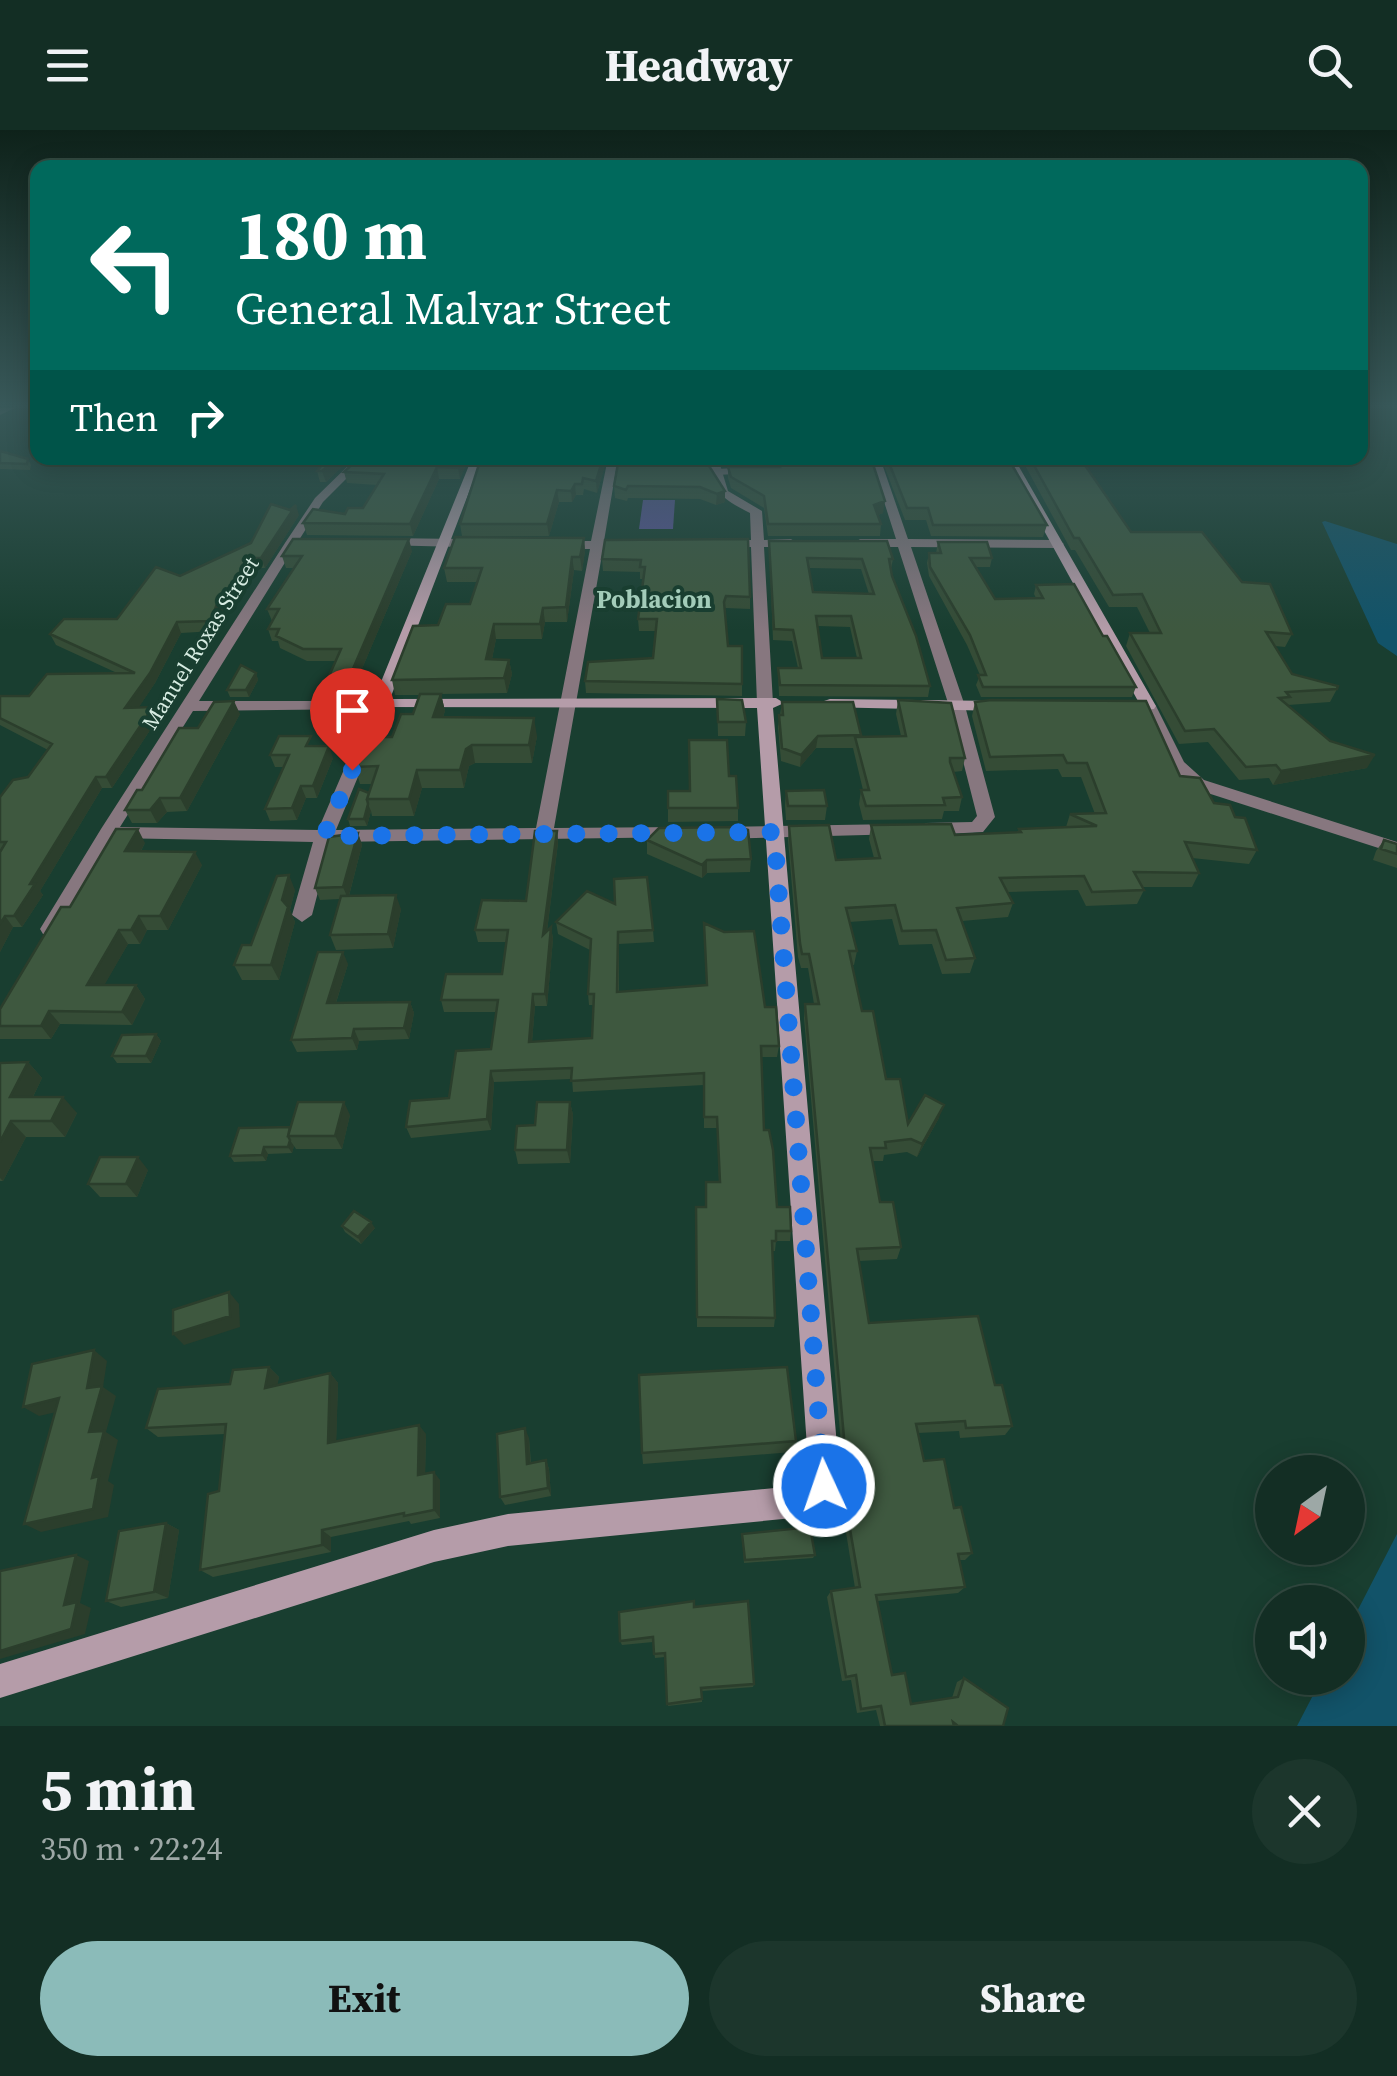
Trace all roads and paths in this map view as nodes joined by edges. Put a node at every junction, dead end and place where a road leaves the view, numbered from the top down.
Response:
1 (337, 482) edge
2 (467, 482) edge
3 (608, 482) edge
4 (721, 482) edge
5 (883, 482) edge
6 (1024, 482) edge
7 (336, 542) edge
8 (372, 542) edge
9 (903, 542) junction
10 (291, 543) junction
11 (442, 543) junction
12 (813, 543) edge
13 (849, 543) edge
14 (480, 544) edge
15 (537, 544) edge
16 (649, 544) edge
17 (704, 544) edge
18 (759, 544) junction
19 (1058, 544) junction
20 (594, 545) junction
21 (568, 702) junction
22 (765, 703) junction
23 (380, 704) junction
24 (188, 706) junction
25 (957, 706) junction
26 (1014, 706) edge
27 (1110, 706) edge
28 (1148, 706) junction
29 (774, 832) junction
30 (107, 833) junction
31 (544, 834) junction
32 (324, 836) junction
33 (1397, 848) edge
34 (302, 914) dead end
35 (39, 949) edge
36 (0, 1681) edge

1 - 10 street
2 - 11 street
3 - 20 street
4 - 18 street
5 - 9 street
6 - 19 street
7 - 10 street, Manuel Roxas Street
8 - 11 street
9 - 13 street
9 - 19 street
9 - 25 street
10 - 24 street, Manuel Roxas Street
11 - 14 street
11 - 23 street
12 - 18 street
15 - 20 street
16 - 20 street
17 - 18 street
18 - 22 street
19 - 28 street
20 - 21 street
21 - 22 street
21 - 23 street
21 - 31 street
22 - 25 street
22 - 29 street
23 - 24 street
23 - 32 street
24 - 30 street, Manuel Roxas Street
25 - 26 street
25 - 29 street
27 - 28 street
28 - 33 street
29 - 31 street
29 - 36 street
30 - 32 street
30 - 35 street, Manuel Roxas Street
31 - 32 street
32 - 34 street

